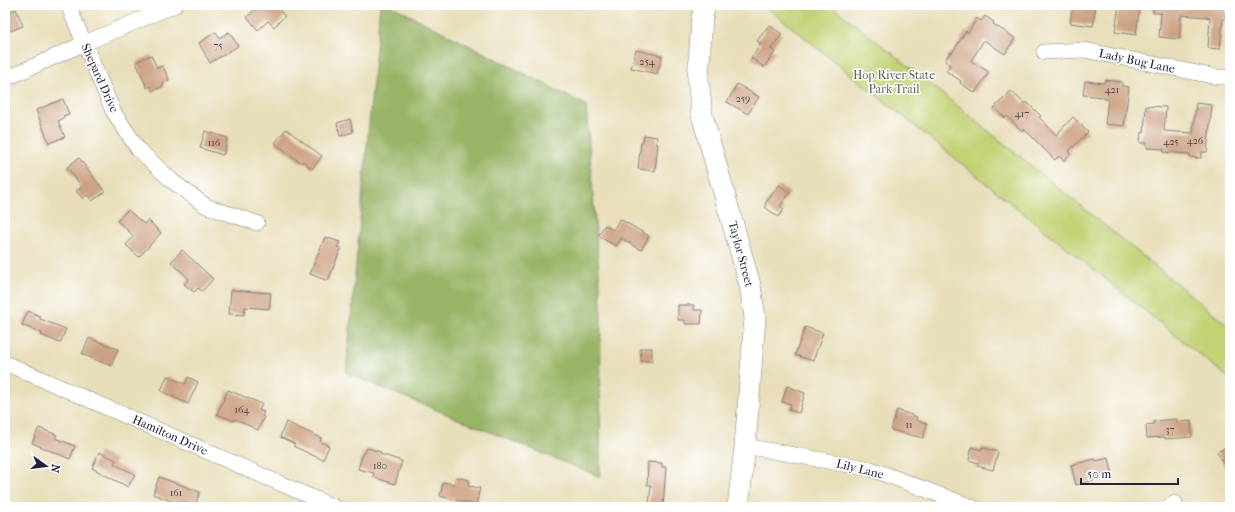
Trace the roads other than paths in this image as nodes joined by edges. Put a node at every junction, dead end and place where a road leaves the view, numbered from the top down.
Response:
1 (68, 5) edge
2 (175, 5) edge
3 (705, 5) edge
4 (85, 43) junction
5 (1044, 52) dead end
6 (5, 78) edge
7 (1230, 78) edge
8 (257, 223) dead end
9 (5, 363) edge
10 (745, 446) junction
11 (334, 507) edge
12 (738, 507) edge
13 (972, 507) edge

1 - 4 street, Shepard Drive
2 - 4 street
3 - 10 street, Taylor Street
4 - 6 street
4 - 8 street, Shepard Drive
5 - 7 street, Lady Bug Lane
9 - 11 street, Hamilton Drive
10 - 12 street, Taylor Street
10 - 13 street, Lily Lane

